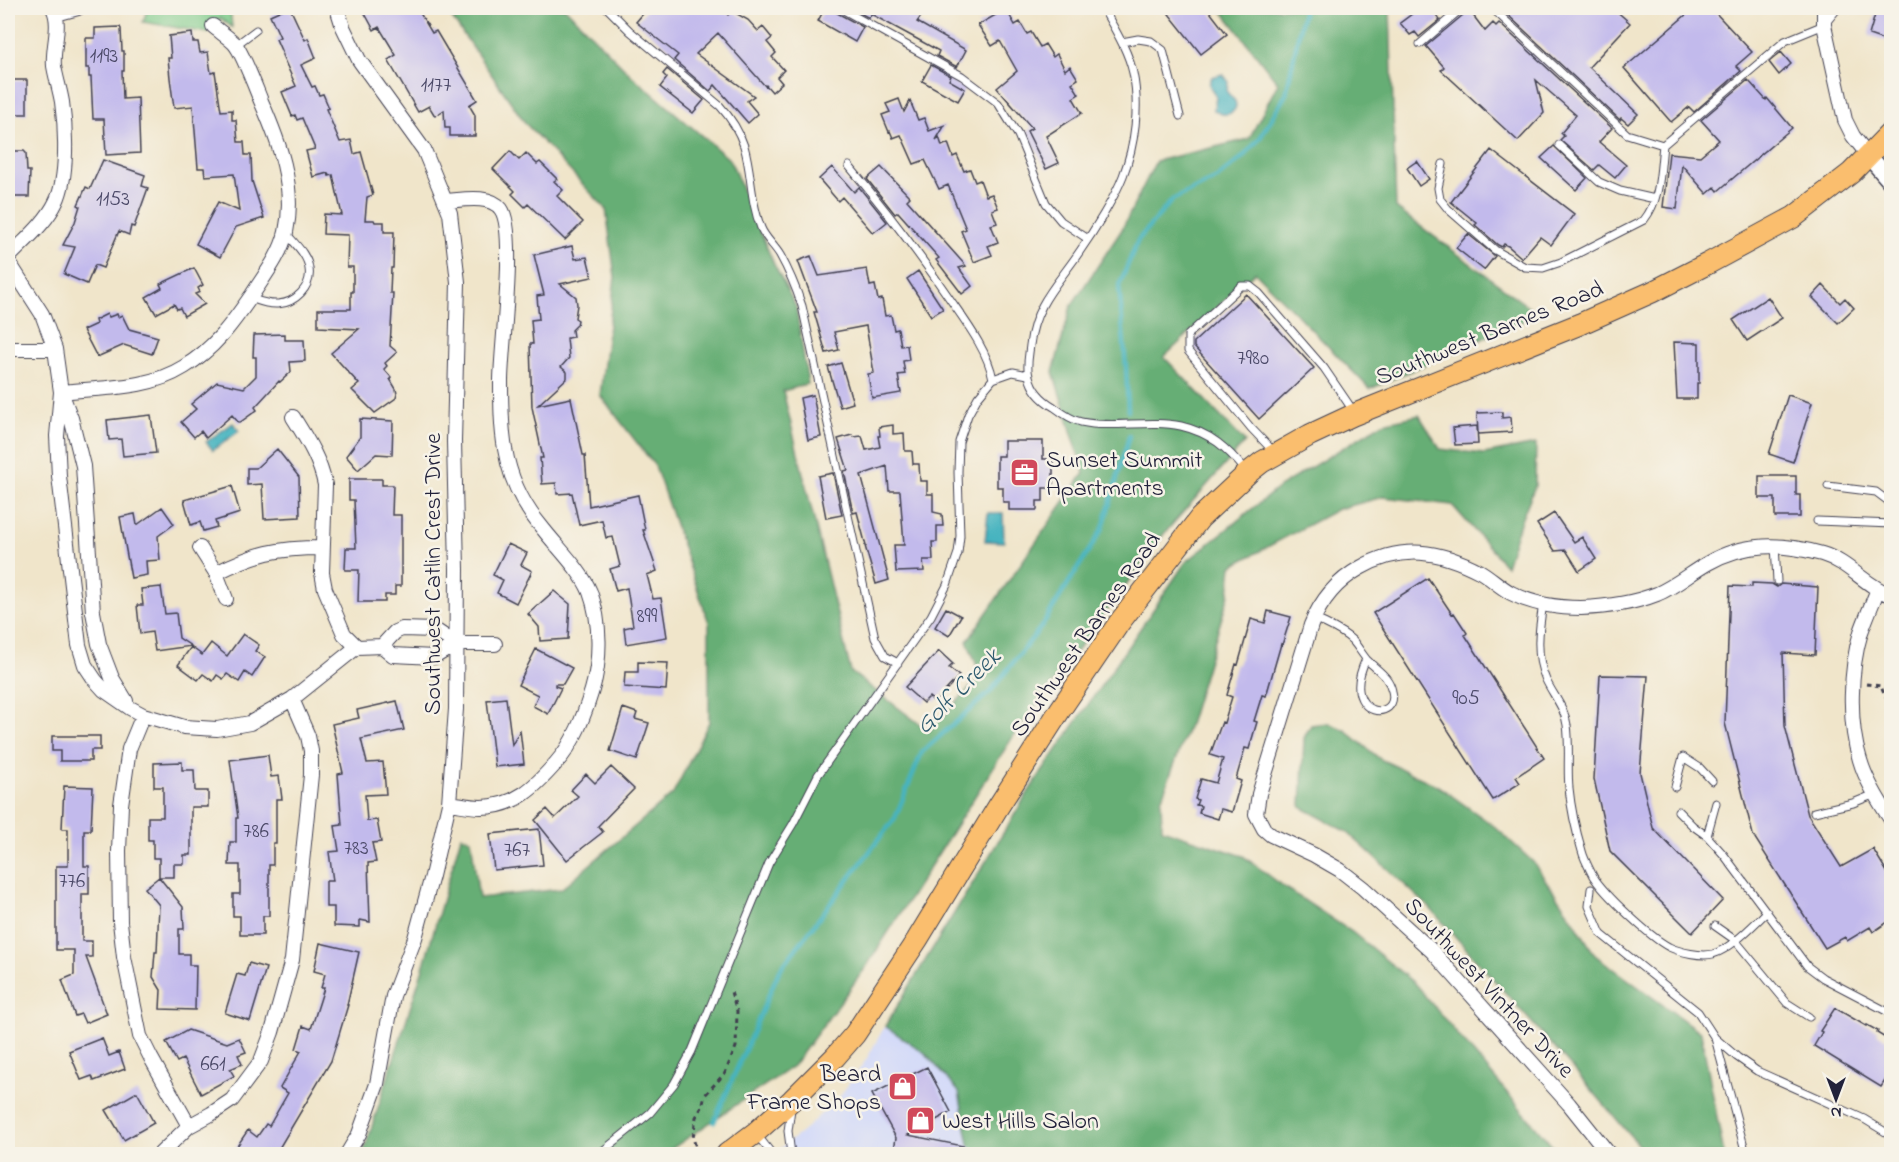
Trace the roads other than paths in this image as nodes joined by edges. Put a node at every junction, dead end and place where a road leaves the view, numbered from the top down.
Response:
1 (78, 8) edge
2 (337, 8) edge
3 (607, 8) edge
4 (840, 8) edge
5 (1103, 8) edge
6 (1462, 8) edge
7 (1492, 8) edge
8 (1824, 8) edge
9 (1838, 8) edge
10 (55, 11) edge
11 (1824, 25) junction
12 (213, 26) dead end
13 (256, 30) dead end
14 (1122, 42) junction
15 (1420, 44) dead end
16 (236, 45) junction
17 (1180, 116) dead end
18 (1892, 131) edge
19 (1663, 144) junction
20 (1559, 145) dead end
21 (1868, 156) junction
22 (1443, 164) dead end
23 (849, 166) dead end
24 (1892, 183) edge
25 (1655, 199) junction
26 (446, 201) junction
27 (286, 233) junction
28 (1088, 238) junction
29 (8, 259) edge
30 (250, 298) junction
31 (8, 349) edge
32 (55, 349) junction
33 (1028, 375) junction
34 (993, 379) junction
35 (61, 392) junction
36 (1356, 414) junction
37 (293, 417) dead end
38 (1277, 455) junction
39 (1248, 473) junction
40 (1828, 486) dead end
41 (1892, 504) edge
42 (1817, 521) dead end
43 (1892, 524) edge
44 (1775, 546) junction
45 (200, 548) dead end
46 (322, 548) junction
47 (216, 573) junction
48 (1777, 581) dead end
49 (1878, 589) junction
50 (1892, 596) edge
51 (226, 598) dead end
52 (1543, 604) junction
53 (1314, 618) junction
54 (456, 644) junction
55 (495, 644) dead end
56 (382, 646) junction
57 (357, 647) junction
58 (1366, 659) junction
59 (898, 663) junction
60 (292, 699) junction
61 (130, 708) junction
62 (143, 715) junction
63 (1712, 781) dead end
64 (1675, 787) dead end
65 (1875, 794) junction
66 (449, 803) junction
67 (1716, 803) dead end
68 (1678, 811) dead end
69 (1814, 812) dead end
70 (1892, 821) edge
71 (1707, 836) junction
72 (1591, 889) dead end
73 (1767, 912) junction
74 (1715, 926) dead end
75 (1735, 940) junction
76 (1892, 1014) edge
77 (1809, 1017) dead end
78 (1715, 1038) junction
79 (792, 1101) junction
80 (189, 1126) junction
81 (755, 1133) junction
82 (1892, 1136) edge
83 (160, 1155) edge
84 (347, 1155) edge
85 (598, 1155) edge
86 (727, 1155) edge
87 (771, 1155) edge
88 (791, 1155) edge
89 (1609, 1155) edge
90 (1746, 1155) edge

1 - 10 street
2 - 26 street, Southwest Catlin Crest Drive
3 - 59 lane
4 - 28 lane
5 - 14 lane
6 - 15 lane
7 - 19 lane
8 - 11 street
9 - 11 lane
10 - 29 street
11 - 19 lane
11 - 21 street
12 - 16 street
13 - 16 lane
14 - 17 lane
14 - 28 lane
16 - 27 street
18 - 21 main road, Southwest Barnes Road
19 - 25 lane
20 - 25 lane
21 - 24 street
21 - 36 main road, Southwest Barnes Road
22 - 25 lane
23 - 34 lane
26 - 54 street, Southwest Catlin Crest Drive
26 - 66 street
27 - 30 street
27 - 30 lane
28 - 33 lane
29 - 32 street
30 - 35 street
31 - 32 street
32 - 35 street
33 - 34 lane
33 - 39 lane
34 - 59 lane
35 - 61 street
35 - 61 street
36 - 38 main road, Southwest Barnes Road
36 - 38 lane
37 - 46 street
38 - 39 main road, Southwest Barnes Road
39 - 79 main road, Southwest Barnes Road
40 - 41 lane
42 - 43 lane
44 - 48 lane
44 - 49 street, Southwest Vintner Drive
44 - 52 street, Southwest Vintner Drive
45 - 47 street
46 - 47 street
46 - 57 street
47 - 51 street
49 - 50 street, Southwest Vintner Drive
49 - 65 street
52 - 53 street, Southwest Vintner Drive
52 - 75 lane
53 - 58 lane
53 - 89 street, Southwest Vintner Drive
54 - 55 street
54 - 56 street
54 - 56 street
54 - 66 street, Southwest Catlin Crest Drive
56 - 57 street
57 - 60 street
58 - 58 lane
59 - 85 lane
60 - 62 street
60 - 80 street
61 - 62 street
62 - 80 street
63 - 64 lane
65 - 69 lane
65 - 70 street
66 - 84 street, Southwest Catlin Crest Drive
67 - 71 lane
68 - 71 lane
71 - 73 lane
72 - 78 lane
73 - 75 lane
73 - 76 lane
74 - 75 lane
75 - 77 lane
78 - 82 lane
78 - 90 lane
79 - 81 main road, Southwest Barnes Road
79 - 88 lane
80 - 83 street
81 - 86 main road, Southwest Barnes Road
81 - 87 lane

